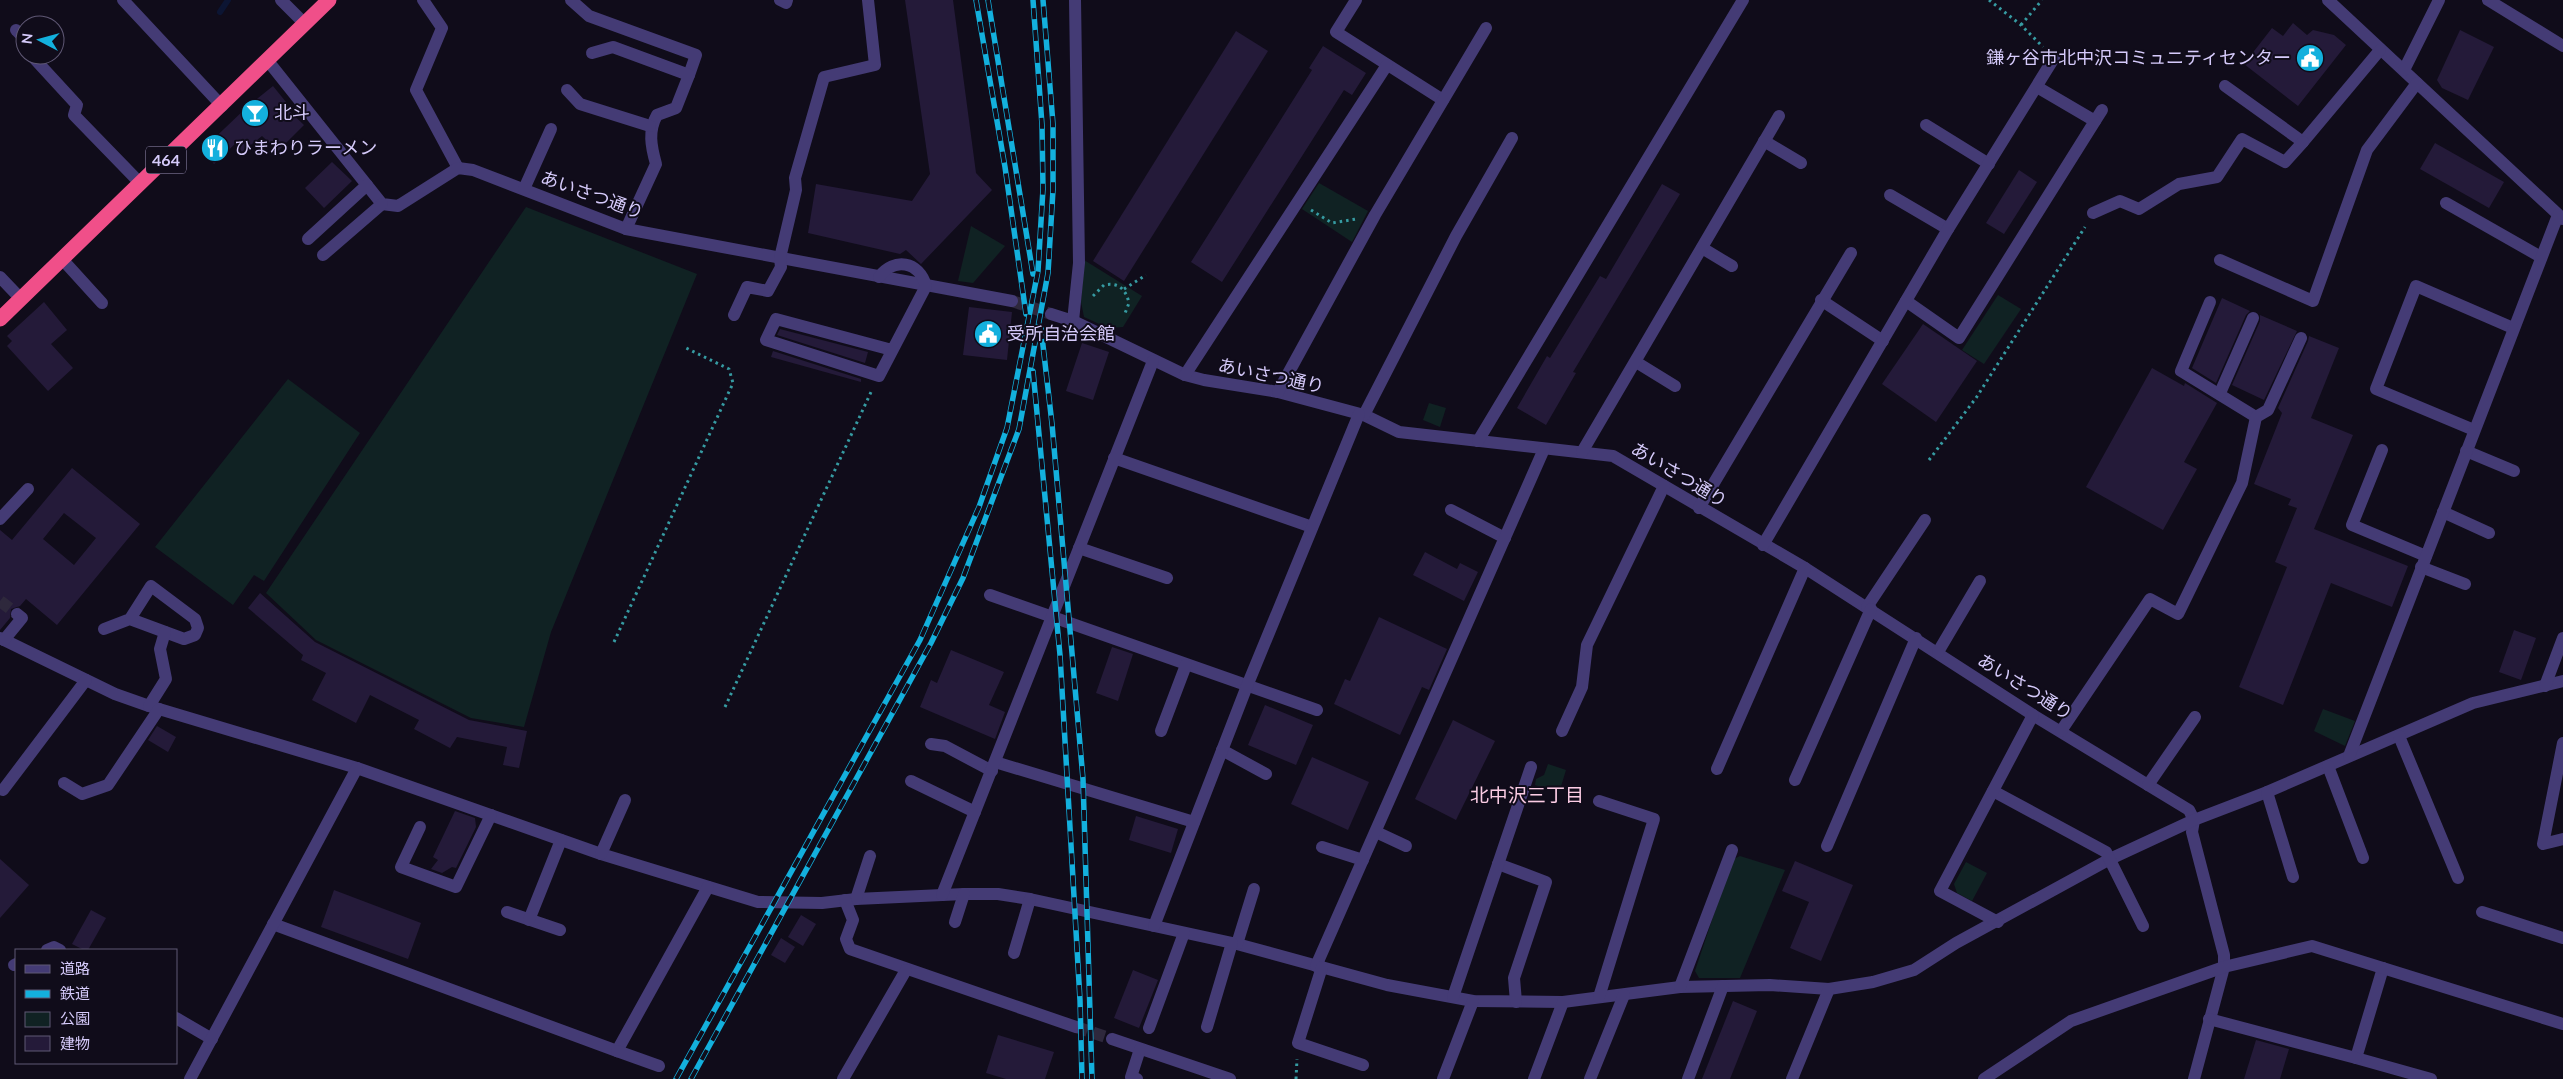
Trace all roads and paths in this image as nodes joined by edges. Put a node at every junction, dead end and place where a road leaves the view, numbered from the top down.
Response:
1 (124, 0) edge
2 (281, 0) edge
3 (329, 0) edge
4 (423, 0) edge
5 (780, 0) edge
6 (787, 0) edge
7 (868, 0) edge
8 (1075, 0) edge
9 (1356, 0) edge
10 (1743, 0) edge
11 (1989, 0) edge
12 (2042, 0) edge
13 (2328, 0) edge
14 (2439, 0) edge
15 (2488, 0) edge
16 (573, 1) edge
17 (305, 24) junction
18 (2020, 25) junction
19 (620, 27) junction
20 (1486, 28) dead end
21 (2563, 46) edge
22 (612, 47) junction
23 (2380, 50) junction
24 (592, 53) dead end
25 (2054, 58) joint
26 (268, 61) junction
27 (40, 65) edge
28 (1387, 65) junction
29 (2404, 70) junction
30 (689, 75) junction
31 (2417, 83) junction
32 (2225, 86) dead end
33 (2037, 87) junction
34 (567, 90) dead end
35 (1443, 100) junction
36 (222, 106) junction
37 (2102, 110) dead end
38 (1778, 116) dead end
39 (2095, 121) junction
40 (1926, 125) dead end
41 (650, 126) junction
42 (551, 129) dead end
43 (1512, 138) dead end
44 (1764, 141) junction
45 (2302, 142) junction
46 (1801, 163) dead end
47 (1988, 164) junction
48 (458, 168) junction
49 (141, 184) junction
50 (367, 185) junction
51 (524, 189) junction
52 (1890, 195) dead end
53 (1298, 201) junction
54 (2446, 202) dead end
55 (382, 204) junction
56 (2093, 214) joint
57 (1376, 215) junction
58 (2561, 217) edge
59 (626, 229) junction
60 (1948, 229) junction
61 (308, 239) dead end
62 (1702, 248) junction
63 (1851, 253) dead end
64 (323, 255) dead end
65 (2541, 257) junction
66 (780, 258) junction
67 (62, 259) junction
68 (2220, 260) dead end
69 (1732, 266) dead end
70 (1146, 275) dead end
71 (0, 277) edge
72 (879, 277) junction
73 (926, 286) junction
74 (1124, 289) junction
75 (21, 299) junction
76 (1821, 300) junction
77 (1012, 301) tunnel mouth
78 (1906, 301) junction
79 (1092, 302) dead end
80 (2210, 302) dead end
81 (102, 303) dead end
82 (1051, 314) tunnel mouth
83 (734, 315) dead end
84 (1124, 316) dead end
85 (2253, 318) dead end
86 (0, 319) edge
87 (1073, 321) junction
88 (2513, 328) junction
89 (2301, 338) dead end
90 (1883, 341) junction
91 (684, 347) dead end
92 (892, 350) junction
93 (1153, 361) junction
94 (1636, 362) junction
95 (1185, 375) junction
96 (879, 376) junction
97 (1675, 386) dead end
98 (1278, 392) junction
99 (2220, 393) junction
100 (1362, 415) junction
101 (2256, 417) junction
102 (2474, 430) junction
103 (1478, 441) junction
104 (1544, 449) junction
105 (2382, 450) dead end
106 (2466, 450) junction
107 (1582, 452) junction
108 (1114, 458) junction
109 (1929, 460) dead end
110 (2514, 471) dead end
111 (1664, 486) junction
112 (28, 489) dead end
113 (1699, 508) junction
114 (1451, 510) dead end
115 (2443, 512) junction
116 (0, 519) edge
117 (1925, 520) dead end
118 (1312, 527) junction
119 (2489, 532) dead end
120 (1505, 538) junction
121 (1764, 545) junction
122 (1079, 548) junction
123 (2424, 561) junction
124 (1805, 568) junction
125 (1167, 578) dead end
126 (1980, 582) dead end
127 (2465, 584) dead end
128 (990, 595) dead end
129 (1869, 608) junction
130 (17, 614) dead end
131 (1051, 618) junction
132 (130, 619) junction
133 (104, 629) dead end
134 (165, 632) junction
135 (1916, 638) junction
136 (2563, 638) edge
137 (2, 639) edge
138 (614, 642) dead end
139 (1938, 652) junction
140 (1186, 665) junction
141 (86, 680) junction
142 (2563, 681) edge
143 (1247, 686) junction
144 (2545, 686) junction
145 (725, 707) dead end
146 (154, 708) junction
147 (1317, 710) dead end
148 (2033, 715) junction
149 (2195, 718) dead end
150 (1161, 731) dead end
151 (1562, 731) dead end
152 (2061, 731) junction
153 (2399, 736) junction
154 (2563, 743) edge
155 (931, 744) dead end
156 (1222, 750) junction
157 (2349, 756) junction
158 (993, 766) junction
159 (2328, 766) junction
160 (1531, 767) dead end
161 (357, 768) junction
162 (1717, 769) dead end
163 (1266, 774) dead end
164 (1795, 780) dead end
165 (911, 781) dead end
166 (64, 783) dead end
167 (2148, 785) junction
168 (3, 790) dead end
169 (1993, 790) junction
170 (2267, 792) junction
171 (625, 800) dead end
172 (1600, 801) dead end
173 (975, 812) junction
174 (491, 815) junction
175 (2194, 820) junction
176 (1194, 822) junction
177 (420, 827) dead end
178 (1376, 832) junction
179 (2563, 839) edge
180 (561, 840) junction
181 (1406, 846) dead end
182 (1826, 846) dead end
183 (1322, 847) dead end
184 (1733, 850) dead end
185 (601, 854) junction
186 (870, 856) dead end
187 (2363, 858) dead end
188 (2110, 859) junction
189 (1363, 860) junction
190 (1498, 864) junction
191 (2292, 876) dead end
192 (2458, 878) dead end
193 (708, 886) junction
194 (1254, 889) dead end
195 (942, 894) junction
196 (964, 894) junction
197 (1030, 899) junction
198 (850, 900) junction
199 (507, 912) dead end
200 (2482, 912) dead end
201 (529, 920) junction
202 (955, 922) dead end
203 (1998, 922) junction
204 (273, 924) junction
205 (1154, 926) junction
206 (2143, 926) dead end
207 (560, 930) dead end
208 (1184, 933) junction
209 (2563, 938) edge
210 (1234, 943) junction
211 (1014, 953) dead end
212 (1319, 967) junction
213 (2224, 967) junction
214 (2383, 968) junction
215 (906, 970) junction
216 (1680, 986) junction
217 (1722, 986) junction
218 (1829, 988) junction
219 (1624, 995) junction
220 (1453, 997) junction
221 (1599, 997) junction
222 (1474, 1001) junction
223 (1516, 1002) junction
224 (1563, 1002) junction
225 (178, 1019) edge
226 (2209, 1019) junction
227 (2563, 1024) edge
228 (1076, 1027) tunnel mouth
229 (1207, 1027) dead end
230 (1149, 1028) dead end
231 (212, 1039) junction
232 (1112, 1039) tunnel mouth
233 (1140, 1049) junction
234 (617, 1051) junction
235 (2356, 1058) junction
236 (1363, 1065) dead end
237 (658, 1066) dead end
238 (1296, 1073) dead end
239 (190, 1079) edge
240 (843, 1079) edge
241 (1138, 1079) edge
242 (1230, 1079) edge
243 (1296, 1079) edge
244 (1444, 1079) edge
245 (1534, 1079) edge
246 (1590, 1079) edge
247 (1688, 1079) edge
248 (1792, 1079) edge
249 (1984, 1079) edge
250 (2194, 1079) edge
251 (2431, 1079) edge

1 - 36 street
2 - 17 street
3 - 17 highway, 464
4 - 48 street
5 - 6 street
7 - 66 street
8 - 87 street
9 - 28 street
10 - 103 street
11 - 18 path
12 - 18 path
13 - 23 street
14 - 29 street
15 - 21 street
16 - 19 street
17 - 26 highway, 464
18 - 25 path
19 - 22 street
19 - 30 street
20 - 35 street
22 - 24 street
22 - 30 street
23 - 29 street
23 - 45 street
25 - 33 street
26 - 36 highway, 464
26 - 50 street
27 - 49 street
28 - 35 street
28 - 53 street
29 - 31 street
30 - 41 street
31 - 58 street
31 - 68 street
32 - 45 street
33 - 39 street
33 - 47 street
34 - 41 street
35 - 57 street
36 - 49 highway, 464
37 - 39 street
38 - 44 street
39 - 78 street
40 - 47 street
41 - 59 street
42 - 51 street
43 - 100 street
44 - 46 street
44 - 62 street
45 - 56 street
47 - 60 street
48 - 51 street, あいさつ通り
48 - 55 street
49 - 67 highway, 464
50 - 55 street
50 - 61 street
51 - 59 street, あいさつ通り
52 - 60 street
53 - 57 path
53 - 95 street
54 - 65 street
55 - 64 street
56 - 109 path
57 - 98 street
58 - 65 street
59 - 66 street, あいさつ通り
60 - 78 street
62 - 69 street
62 - 94 street
63 - 76 street
65 - 88 street
66 - 72 street, あいさつ通り
66 - 83 street
67 - 75 highway, 464
67 - 81 street
70 - 74 path
71 - 75 street
72 - 73 street, あいさつ通り
72 - 73 street
73 - 77 street, あいさつ通り
73 - 92 street
74 - 79 path
74 - 84 path
75 - 86 highway, 464
76 - 90 street
76 - 113 street
78 - 90 street
80 - 99 street
82 - 87 street, あいさつ通り
85 - 99 street
87 - 93 street, あいさつ通り
88 - 102 street
88 - 102 street
89 - 101 street
90 - 121 street
91 - 138 path
92 - 96 street
92 - 96 street
93 - 95 street, あいさつ通り
93 - 108 street
94 - 97 street
94 - 107 street
95 - 98 street, あいさつ通り
96 - 145 path
98 - 100 street, あいさつ通り
99 - 101 street
100 - 103 street, あいさつ通り
100 - 118 street
101 - 152 street
102 - 106 street
103 - 104 street, あいさつ通り
104 - 107 street, あいさつ通り
104 - 120 street
105 - 123 street
106 - 110 street
106 - 115 street
107 - 111 street, あいさつ通り
108 - 118 street
108 - 122 street
111 - 113 street, あいさつ通り
111 - 151 street
112 - 116 street
113 - 121 street, あいさつ通り
114 - 120 street
115 - 119 street
115 - 123 street
117 - 129 street
118 - 143 street
120 - 178 street
121 - 124 street, あいさつ通り
122 - 125 street
122 - 131 street
123 - 127 street
123 - 157 street
124 - 129 street, あいさつ通り
124 - 162 street
126 - 139 street
128 - 131 street
129 - 135 street, あいさつ通り
129 - 164 street
130 - 137 street
131 - 140 street
131 - 158 street
132 - 133 street
132 - 134 street
132 - 134 street
134 - 146 street
135 - 139 street, あいさつ通り
135 - 182 street
136 - 144 street
137 - 141 street
139 - 148 street, あいさつ通り
140 - 143 street
140 - 150 street
141 - 146 street
141 - 168 street
142 - 144 street
143 - 147 street
143 - 156 street
144 - 153 street
146 - 161 street
146 - 166 street
148 - 152 street, あいさつ通り
148 - 169 street
149 - 167 street
152 - 167 street, あいさつ通り
153 - 157 street
153 - 192 street
154 - 179 street
155 - 158 street
156 - 163 street
156 - 176 street
157 - 159 street
158 - 173 street
158 - 176 street
159 - 170 street
159 - 187 street
160 - 190 street
161 - 174 street
161 - 204 street
165 - 173 street
167 - 175 street, あいさつ通り
169 - 188 street
169 - 203 street
170 - 175 street
170 - 191 street
171 - 185 street
172 - 221 street
173 - 195 street
174 - 177 street
174 - 180 street
175 - 188 street
175 - 213 street
176 - 205 street
178 - 181 street
178 - 189 street
180 - 185 street
180 - 201 street
183 - 189 street
184 - 216 street
185 - 193 street
186 - 198 street
188 - 203 street
188 - 206 street
189 - 212 street
190 - 220 street
190 - 223 street
193 - 198 street
193 - 234 street
194 - 210 street
195 - 196 street
195 - 198 street
196 - 197 street
196 - 202 street
197 - 205 street
197 - 211 street
198 - 215 street
199 - 201 street
200 - 209 street
201 - 207 street
203 - 218 street
204 - 231 street
204 - 234 street
205 - 208 street
208 - 210 street
208 - 230 street
210 - 212 street
210 - 229 street
212 - 220 street
212 - 236 street
213 - 214 street
213 - 226 street
213 - 249 street
214 - 227 street
214 - 235 street
215 - 228 street
215 - 240 street
216 - 217 street
216 - 219 street
217 - 218 street
217 - 247 street
218 - 248 street
219 - 221 street
219 - 246 street
220 - 222 street
221 - 224 street
222 - 223 street
222 - 244 street
223 - 224 street
224 - 245 street
225 - 231 street
226 - 235 street
226 - 250 street
231 - 239 street
232 - 233 street
233 - 241 street
233 - 242 street
234 - 237 street
235 - 251 street
238 - 243 path

